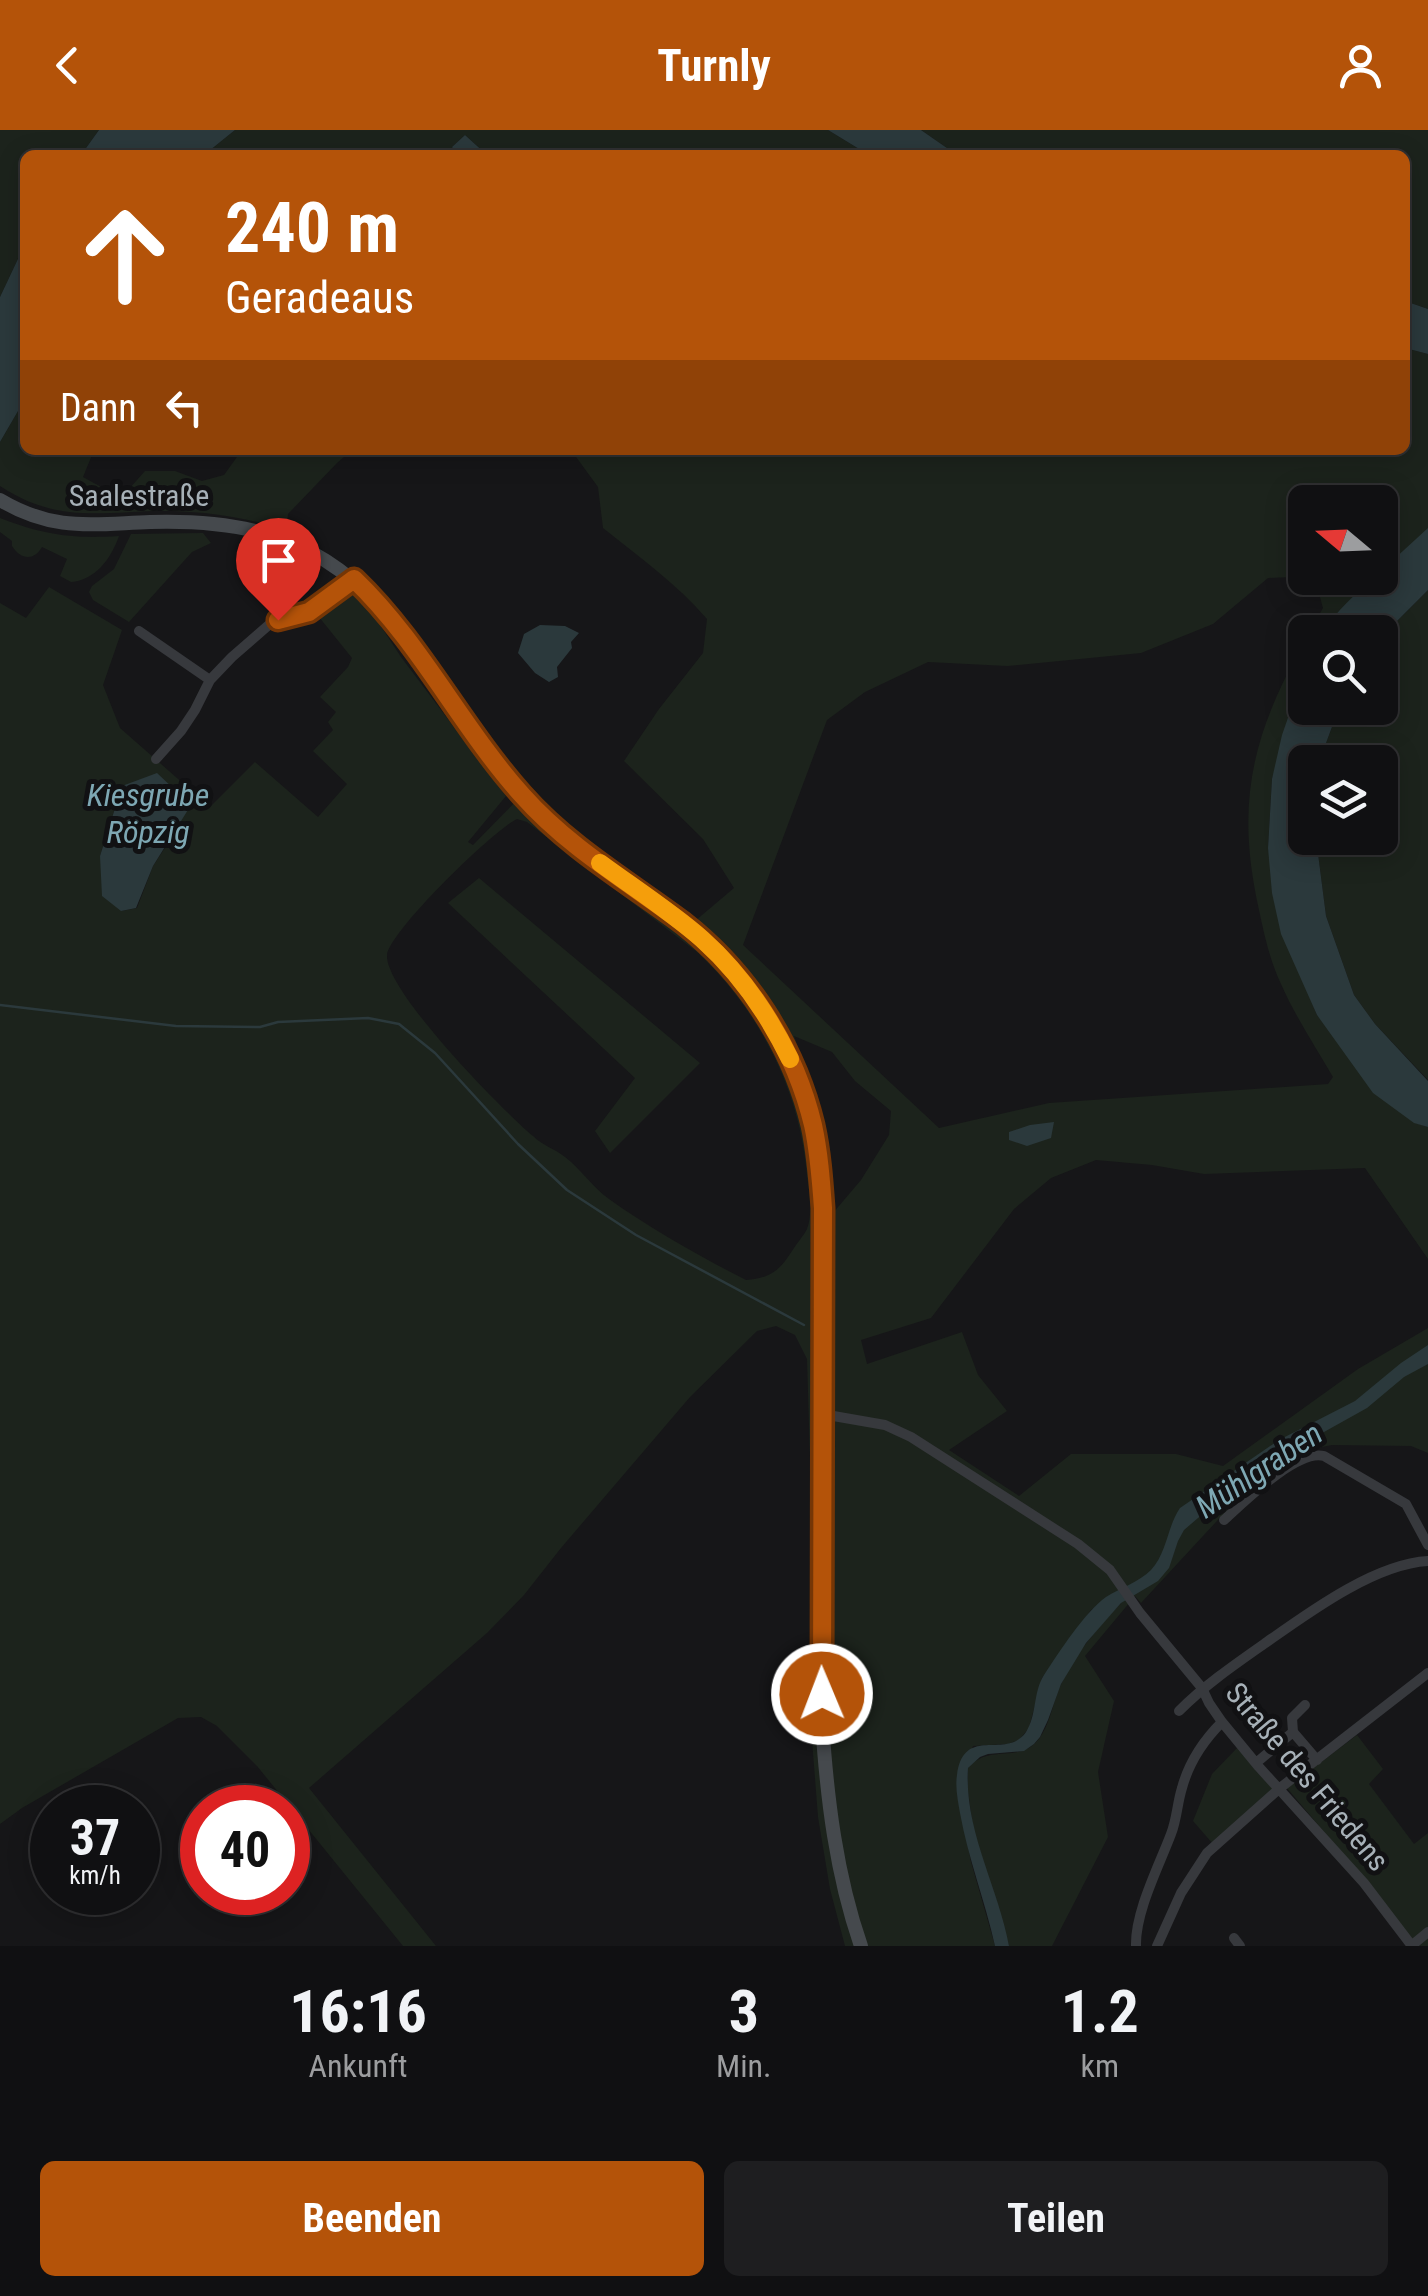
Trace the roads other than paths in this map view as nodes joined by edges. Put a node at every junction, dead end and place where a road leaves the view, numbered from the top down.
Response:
1 (0, 500) edge
2 (354, 579) junction
3 (139, 631) dead end
4 (210, 680) junction
5 (156, 759) dead end
6 (822, 1414) junction
7 (1224, 1520) dead end
8 (1428, 1544) edge
9 (1428, 1560) edge
10 (1428, 1673) edge
11 (1202, 1688) junction
12 (1305, 1705) dead end
13 (1179, 1711) dead end
14 (1222, 1722) junction
15 (1293, 1732) junction
16 (1317, 1760) junction
17 (1256, 1763) junction
18 (1280, 1788) junction
19 (1428, 1932) edge
20 (862, 1946) edge
21 (1136, 1946) edge
22 (1157, 1946) edge
23 (1411, 1946) edge

1 - 2 street, Saalestraße
2 - 4 street
2 - 6 street, Saalestraße
3 - 4 street
4 - 5 street
6 - 11 street, Straße des Friedens
6 - 20 street
7 - 8 street
9 - 11 street, Straße des Friedens
10 - 16 street
11 - 13 street
11 - 14 street, Straße des Friedens
12 - 15 street
14 - 17 street, Straße des Friedens
14 - 21 street
15 - 16 street
15 - 17 street
16 - 18 street
17 - 18 street, Straße des Friedens
18 - 22 street
18 - 23 street, Straße des Friedens
19 - 23 street

